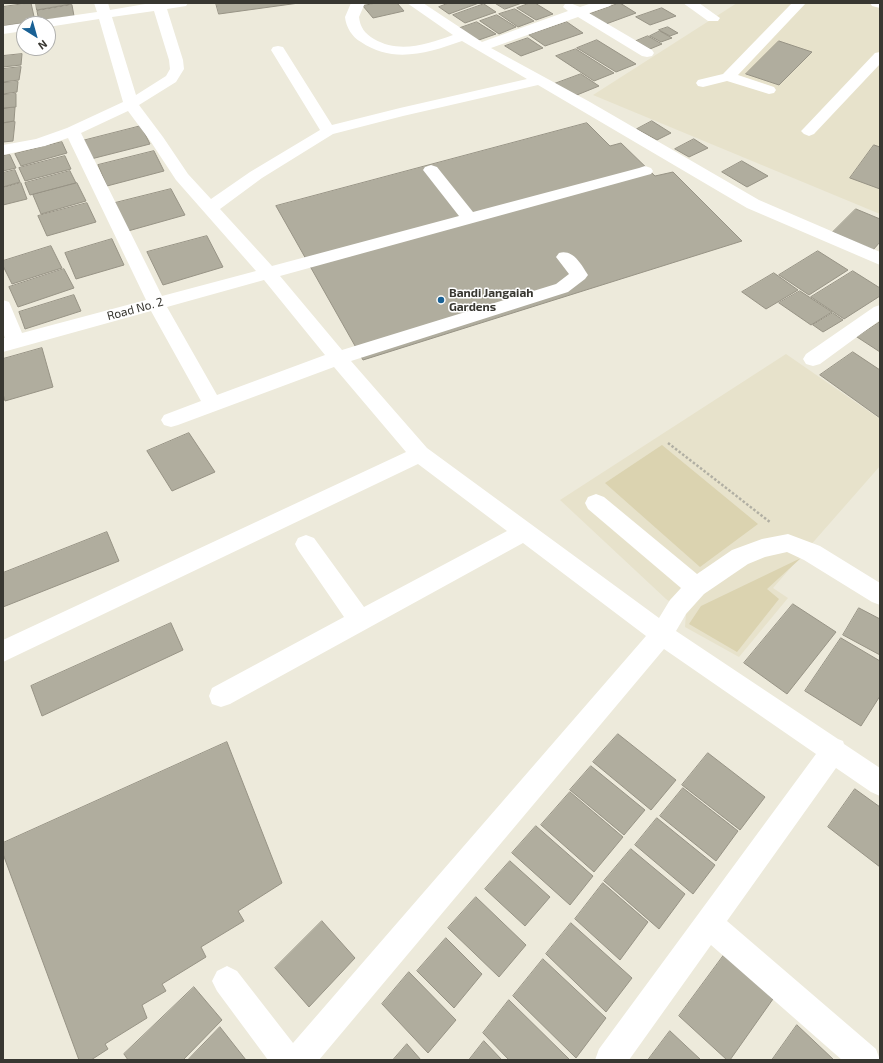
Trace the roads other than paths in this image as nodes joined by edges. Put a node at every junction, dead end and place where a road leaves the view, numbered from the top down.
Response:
1 (182, 3) edge
2 (358, 3) edge
3 (414, 3) edge
4 (564, 3) edge
5 (605, 3) edge
6 (690, 3) edge
7 (799, 3) edge
8 (877, 3) edge
9 (880, 4) edge
10 (158, 5) edge
11 (102, 8) edge
12 (578, 12) junction
13 (714, 18) dead end
14 (56, 20) edge
15 (16, 28) edge
16 (3, 30) edge
17 (464, 36) junction
18 (480, 47) junction
19 (278, 50) dead end
20 (647, 53) dead end
21 (880, 56) edge
22 (728, 77) junction
23 (539, 80) junction
24 (703, 83) dead end
25 (769, 90) dead end
26 (130, 104) junction
27 (72, 131) junction
28 (328, 131) junction
29 (809, 131) dead end
30 (3, 150) edge
31 (431, 170) dead end
32 (645, 171) dead end
33 (210, 208) junction
34 (469, 218) junction
35 (565, 257) dead end
36 (880, 259) edge
37 (268, 272) junction
38 (156, 303) junction
39 (3, 306) edge
40 (880, 311) edge
41 (9, 344) edge
42 (338, 358) junction
43 (813, 358) dead end
44 (213, 405) junction
45 (171, 420) dead end
46 (420, 454) junction
47 (596, 503) dead end
48 (524, 532) junction
49 (306, 544) dead end
50 (696, 587) junction
51 (880, 595) edge
52 (360, 620) junction
53 (662, 634) junction
54 (3, 651) edge
55 (221, 696) dead end
56 (834, 750) junction
57 (880, 782) edge
58 (709, 924) junction
59 (227, 981) dead end
60 (287, 1060) edge
61 (300, 1060) edge
62 (610, 1060) edge
63 (865, 1060) edge

1 - 10 street
2 - 17 street
3 - 17 street
4 - 12 street
5 - 12 street
6 - 13 street
7 - 22 street
8 - 9 street
10 - 11 street
10 - 26 street
11 - 14 street
11 - 26 street
12 - 18 street
12 - 20 street
15 - 16 street
17 - 18 street
18 - 23 street
19 - 28 street
21 - 29 street
22 - 24 street
22 - 25 street
23 - 28 street
23 - 36 street
26 - 27 street
26 - 33 street
27 - 30 street
27 - 38 street
28 - 33 street
31 - 34 street
32 - 34 street, Road No. 2
33 - 37 street
34 - 37 street, Road No. 2
35 - 42 street
37 - 38 street, Road No. 2
37 - 42 street
38 - 41 street, Road No. 2
38 - 44 street
39 - 41 street
40 - 43 street
42 - 44 street
42 - 46 street
44 - 45 street
46 - 48 street
46 - 54 street
47 - 50 street
48 - 52 street
48 - 53 street
49 - 52 street
50 - 51 street
50 - 53 street
52 - 55 street
53 - 56 street
53 - 61 street
56 - 57 street
56 - 58 street
58 - 62 street
58 - 63 street
59 - 60 street

